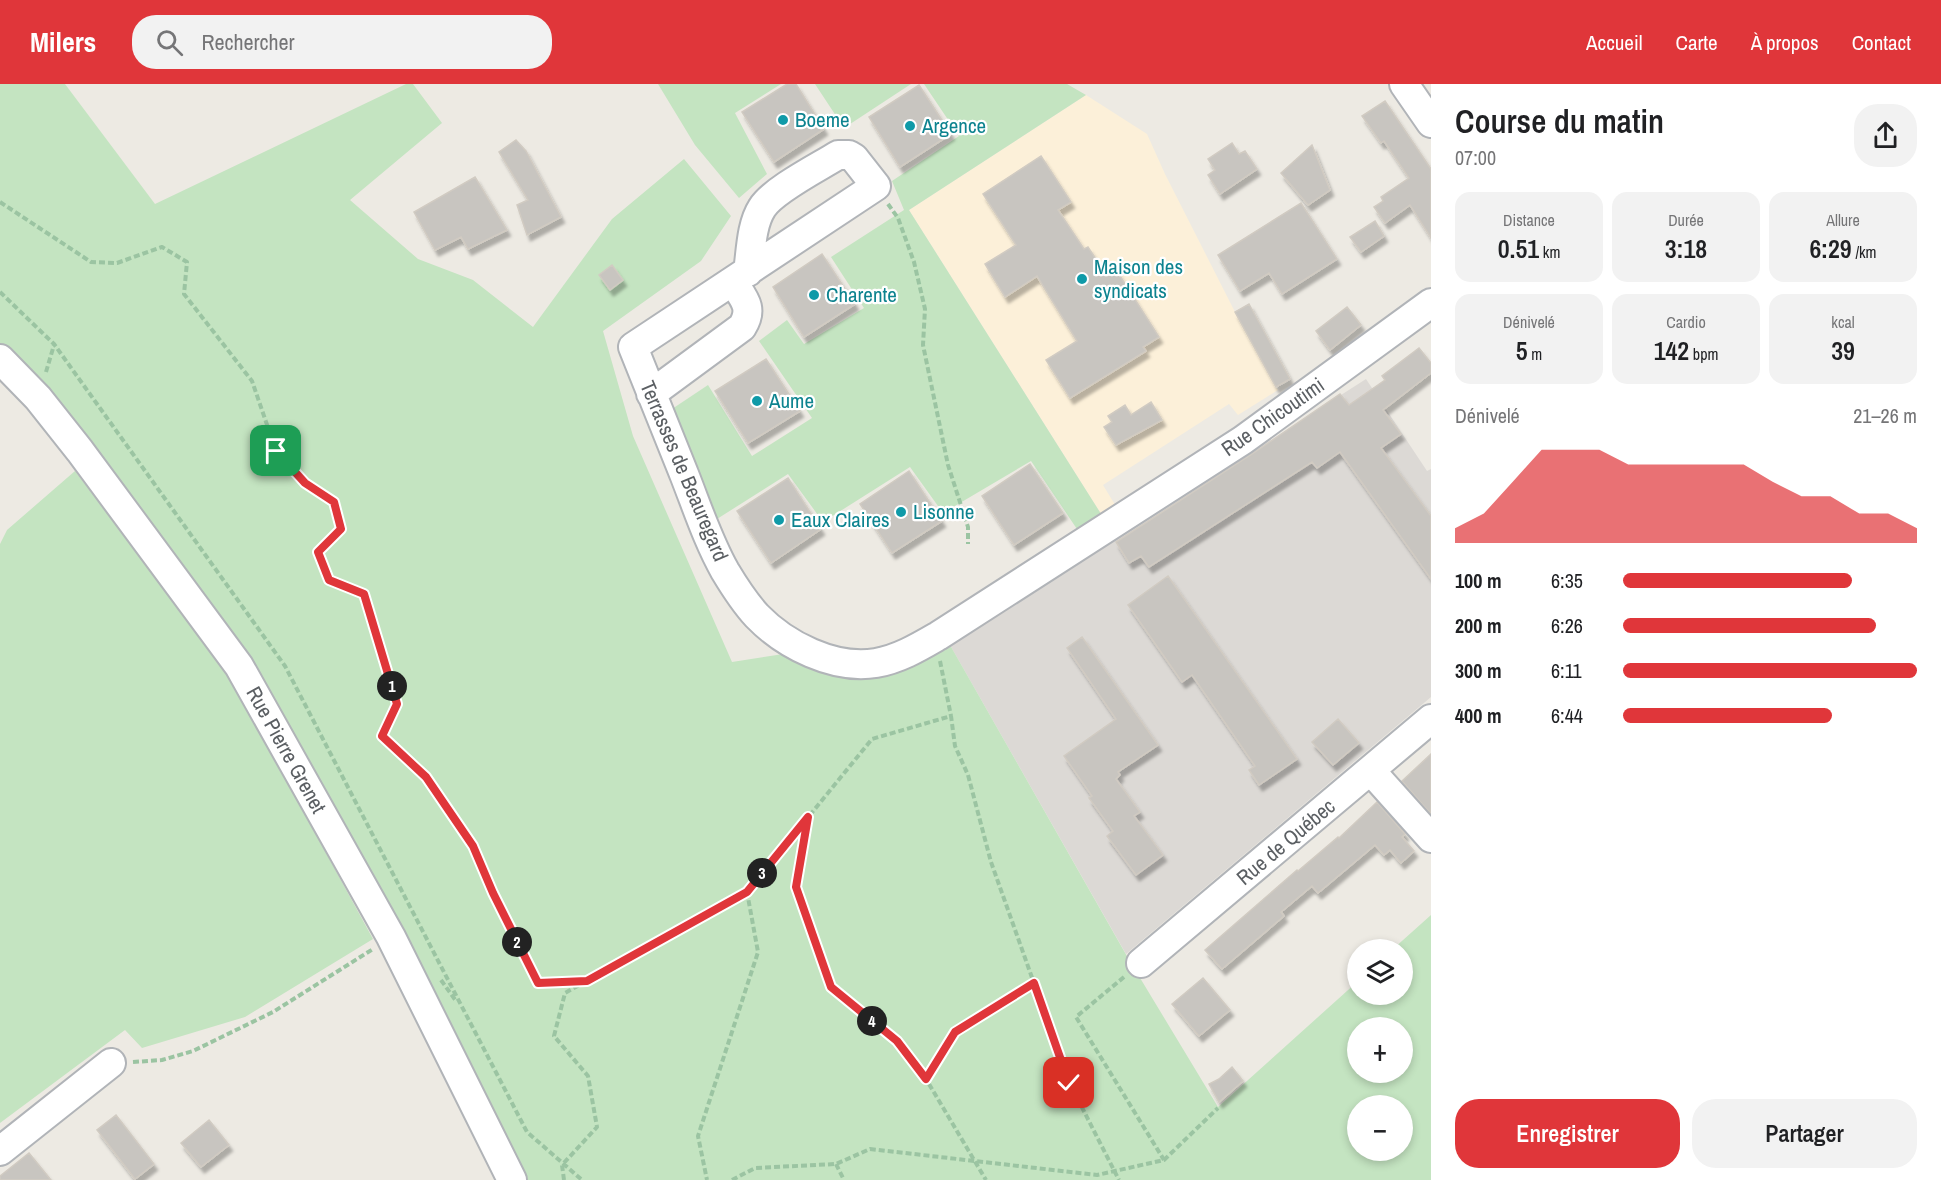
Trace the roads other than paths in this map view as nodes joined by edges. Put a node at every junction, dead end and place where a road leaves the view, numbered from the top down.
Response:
1 (1404, 84) edge
2 (1431, 123) edge
3 (741, 277) junction
4 (1431, 303) edge
5 (0, 358) edge
6 (651, 394) junction
7 (1111, 526) joint
8 (1431, 719) edge
9 (1371, 771) junction
10 (1431, 838) edge
11 (1140, 963) road end
12 (111, 1063) road end
13 (0, 1151) edge
14 (512, 1180) edge

1 - 2 street
3 - 3 street, Terrasses de Beauregard
3 - 6 street
3 - 6 street, Terrasses de Beauregard
4 - 7 street, Rue Chicoutimi
5 - 14 street, Rue Pierre Grenet
6 - 7 street, Terrasses de Beauregard
8 - 9 street, Rue de Québec
9 - 10 street
9 - 11 street, Rue de Québec
12 - 13 street

